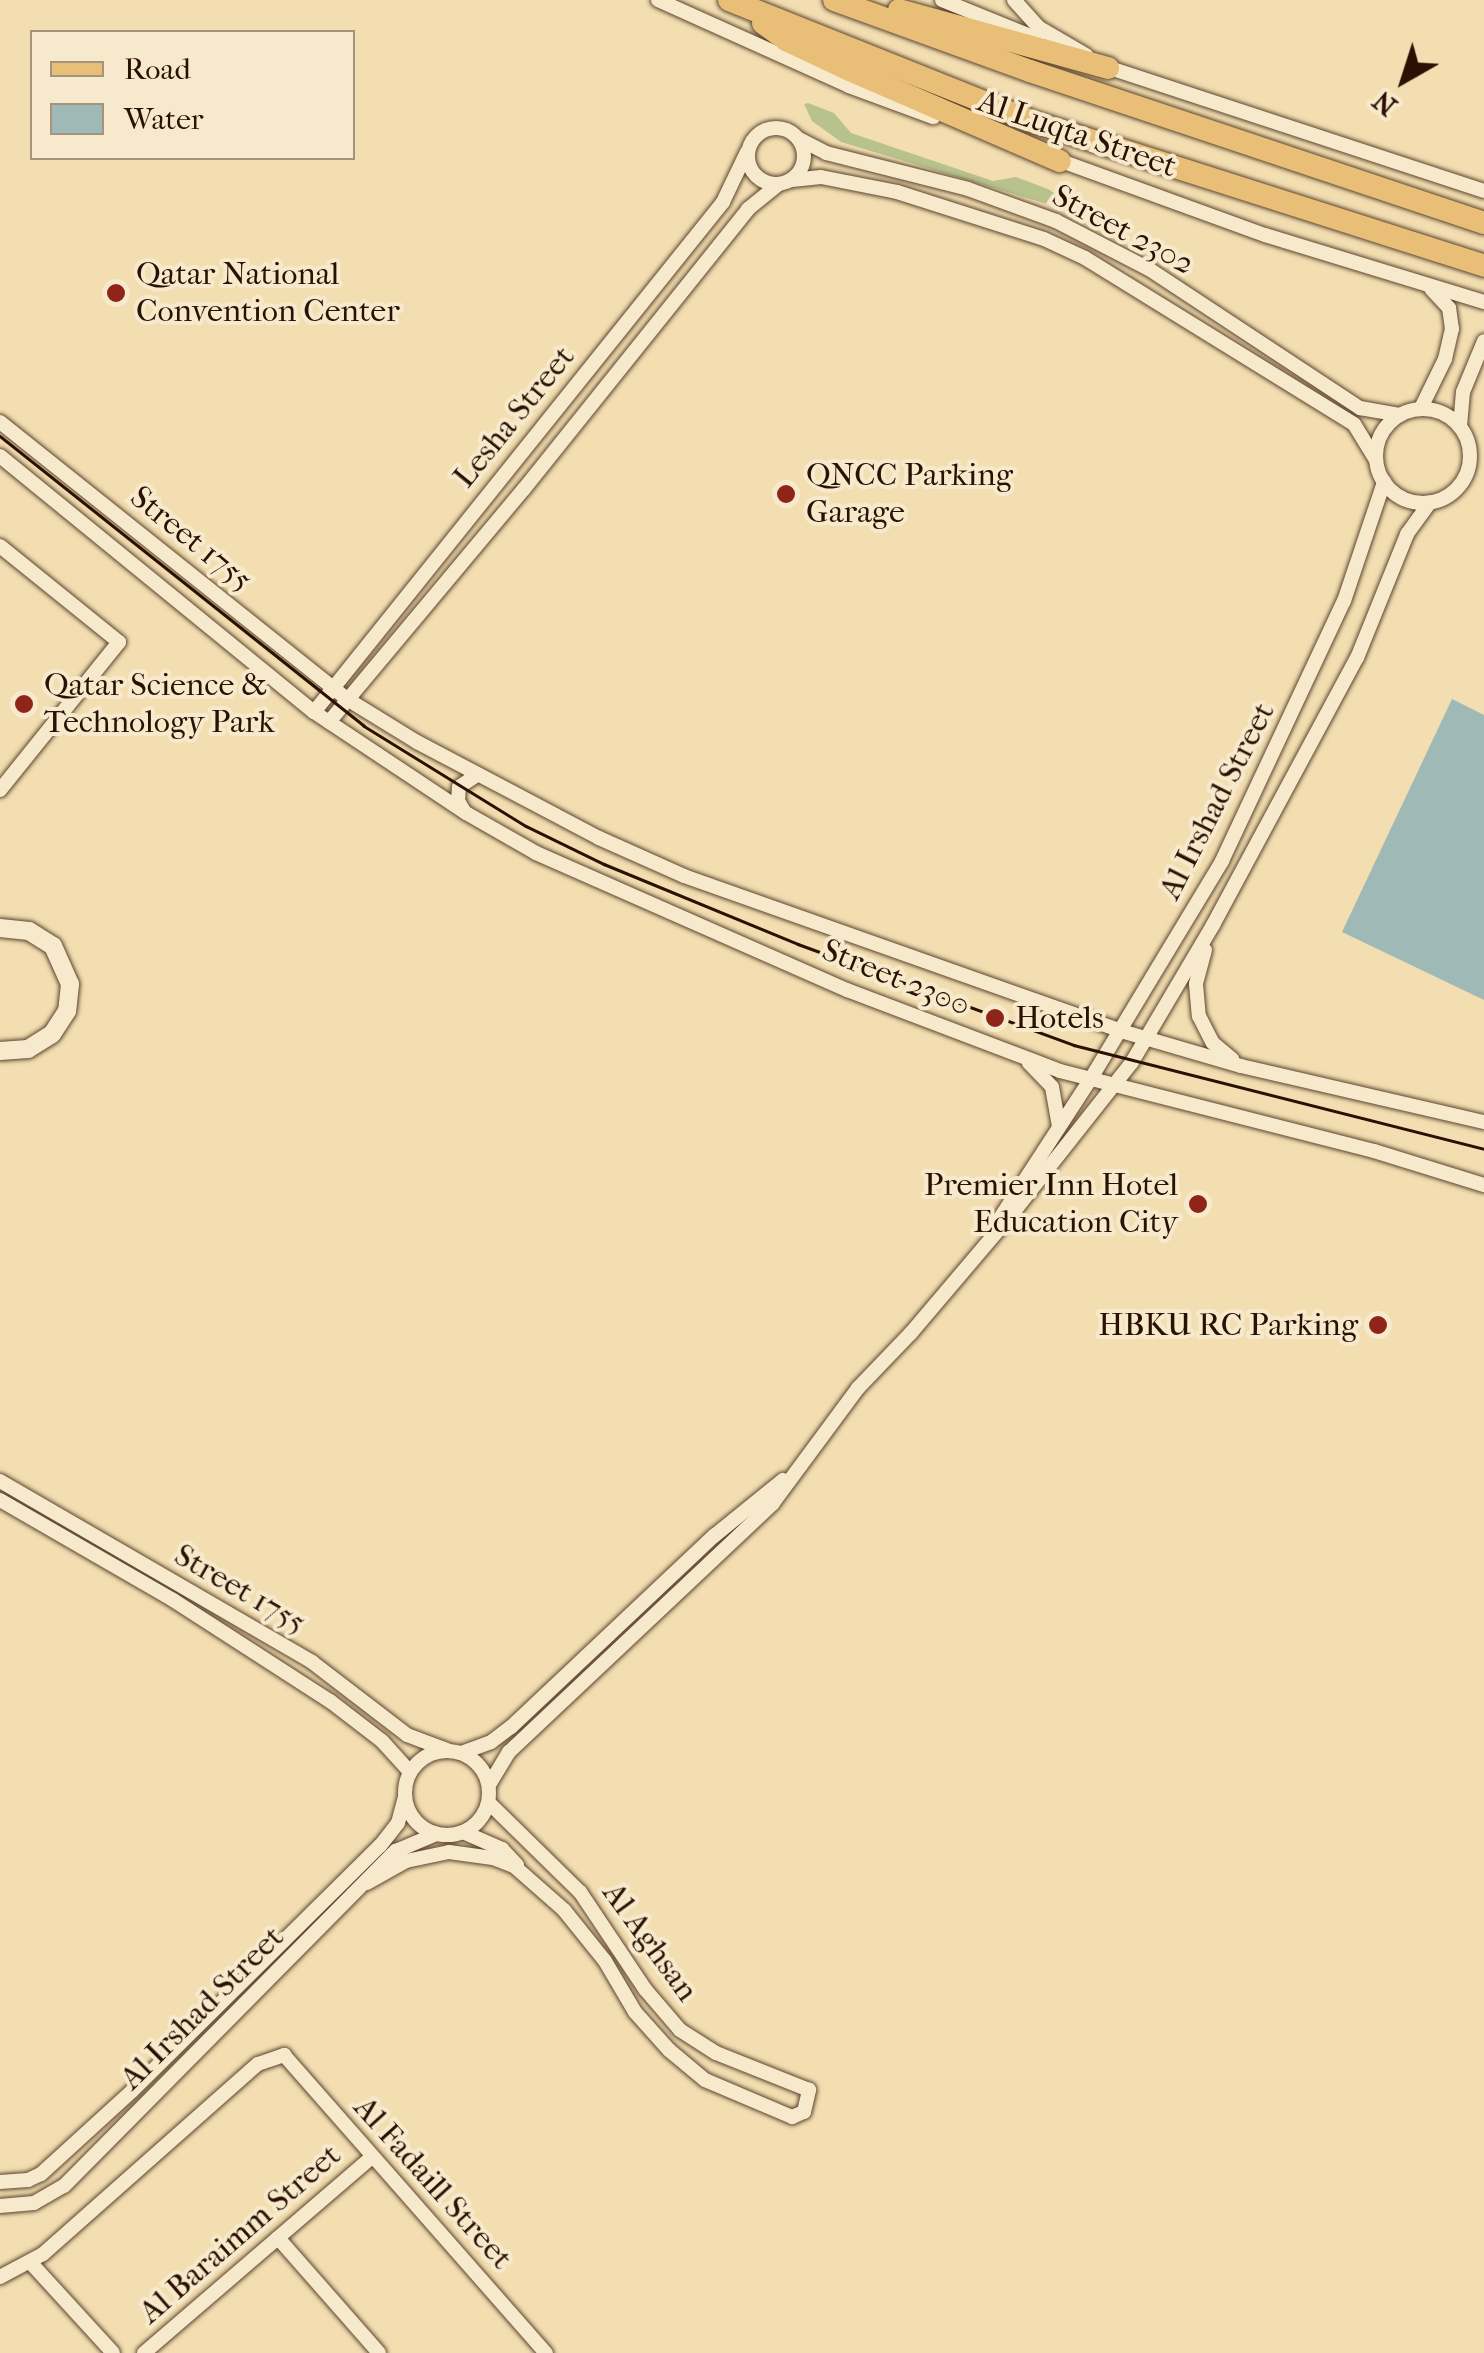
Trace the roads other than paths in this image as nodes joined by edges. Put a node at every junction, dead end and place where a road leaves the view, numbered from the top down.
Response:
1 (658, 0) edge
2 (834, 0) edge
3 (848, 0) edge
4 (942, 0) edge
5 (1014, 0) edge
6 (733, 1) edge
7 (1108, 68) junction
8 (799, 140) junction
9 (747, 152) junction
10 (1060, 161) junction
11 (785, 182) junction
12 (1484, 191) edge
13 (1484, 223) edge
14 (1484, 266) edge
15 (1423, 282) junction
16 (1484, 302) edge
17 (1484, 341) edge
18 (1421, 408) junction
19 (1399, 415) junction
20 (0, 422) edge
21 (1460, 426) junction
22 (0, 456) edge
23 (1376, 460) junction
24 (1384, 482) junction
25 (1430, 502) junction
26 (0, 546) edge
27 (332, 686) junction
28 (348, 699) junction
29 (314, 712) junction
30 (329, 722) junction
31 (477, 774) junction
32 (0, 790) edge
33 (466, 814) junction
34 (1213, 925) junction
35 (0, 928) edge
36 (1121, 1030) junction
37 (1148, 1038) junction
38 (0, 1051) edge
39 (1020, 1057) junction
40 (1241, 1066) junction
41 (1090, 1080) junction
42 (1112, 1087) junction
43 (1484, 1122) edge
44 (1059, 1124) junction
45 (1484, 1185) edge
46 (998, 1226) junction
47 (795, 1472) junction
48 (0, 1481) edge
49 (0, 1500) edge
50 (454, 1752) junction
51 (410, 1772) junction
52 (489, 1785) junction
53 (405, 1798) junction
54 (488, 1803) junction
55 (463, 1832) junction
56 (436, 1834) junction
57 (531, 1880) junction
58 (367, 1883) junction
59 (372, 2157) junction
60 (0, 2182) edge
61 (0, 2206) edge
62 (278, 2238) junction
63 (30, 2262) junction
64 (0, 2277) edge
65 (113, 2353) edge
66 (144, 2353) edge
67 (379, 2353) edge
68 (546, 2353) edge

1 - 10 street, Al Luqta Street
2 - 13 main road, Al Luqta Street
3 - 7 main road
4 - 7 street
5 - 7 street
6 - 10 main road
6 - 14 main road, Al Luqta Street
7 - 12 street
8 - 9 street
8 - 11 street
8 - 19 street, Street 2302
9 - 11 street
9 - 27 street, Lesha Street
10 - 15 street, Al Luqta Street
11 - 23 street, Street 2302
11 - 28 street, Lesha Street
15 - 16 street, Al Luqta Street
15 - 18 street
17 - 21 street
18 - 19 street
18 - 21 street
19 - 23 street
20 - 27 street, Street 1755
21 - 25 street
22 - 29 street, Street 1755
23 - 24 street
24 - 25 street
24 - 36 street, Al Irshad Street
25 - 34 street, Al Irshad Street
26 - 32 street
27 - 28 street, Street 1755
27 - 29 street, Lesha Street
28 - 30 street, Lesha Street
28 - 31 street, Street 2300
29 - 30 street, Street 1755
30 - 33 street, Street 2300
31 - 33 street
31 - 36 street, Street 2300
33 - 39 street, Street 2300
34 - 37 street, Al Irshad Street
34 - 40 street, Al Irshad Street
35 - 38 street
36 - 37 street, Street 2300
36 - 41 street, Al Irshad Street
37 - 40 street, Street 2300
37 - 42 street, Al Irshad Street
39 - 41 street, Street 2300
39 - 44 street
40 - 43 street, Street 2300
41 - 42 street, Street 2300
41 - 44 street, Al Irshad Street
42 - 45 street, Street 2300
42 - 46 street, Al Irshad Street
44 - 46 street, Al Irshad Street
46 - 47 street, Al Irshad Street
47 - 50 street, Al Irshad Street
47 - 52 street, Al Irshad Street
48 - 50 street, Street 1755
49 - 51 street, Street 1755
50 - 51 street
50 - 52 street
51 - 53 street
52 - 54 street
53 - 56 street
53 - 60 street, Al Irshad Street
54 - 55 street
54 - 57 street, Al Aghsan
55 - 56 street
55 - 57 street, Al Aghsan
56 - 58 street, Al Irshad Street
57 - 58 street, Al Aghsan
58 - 61 street, Al Irshad Street
59 - 62 street, Al Baraimm Street
59 - 63 street, Al Fadaill Street
59 - 68 street, Al Fadaill Street
62 - 66 street, Al Baraimm Street
62 - 67 street
63 - 64 street
63 - 65 street

